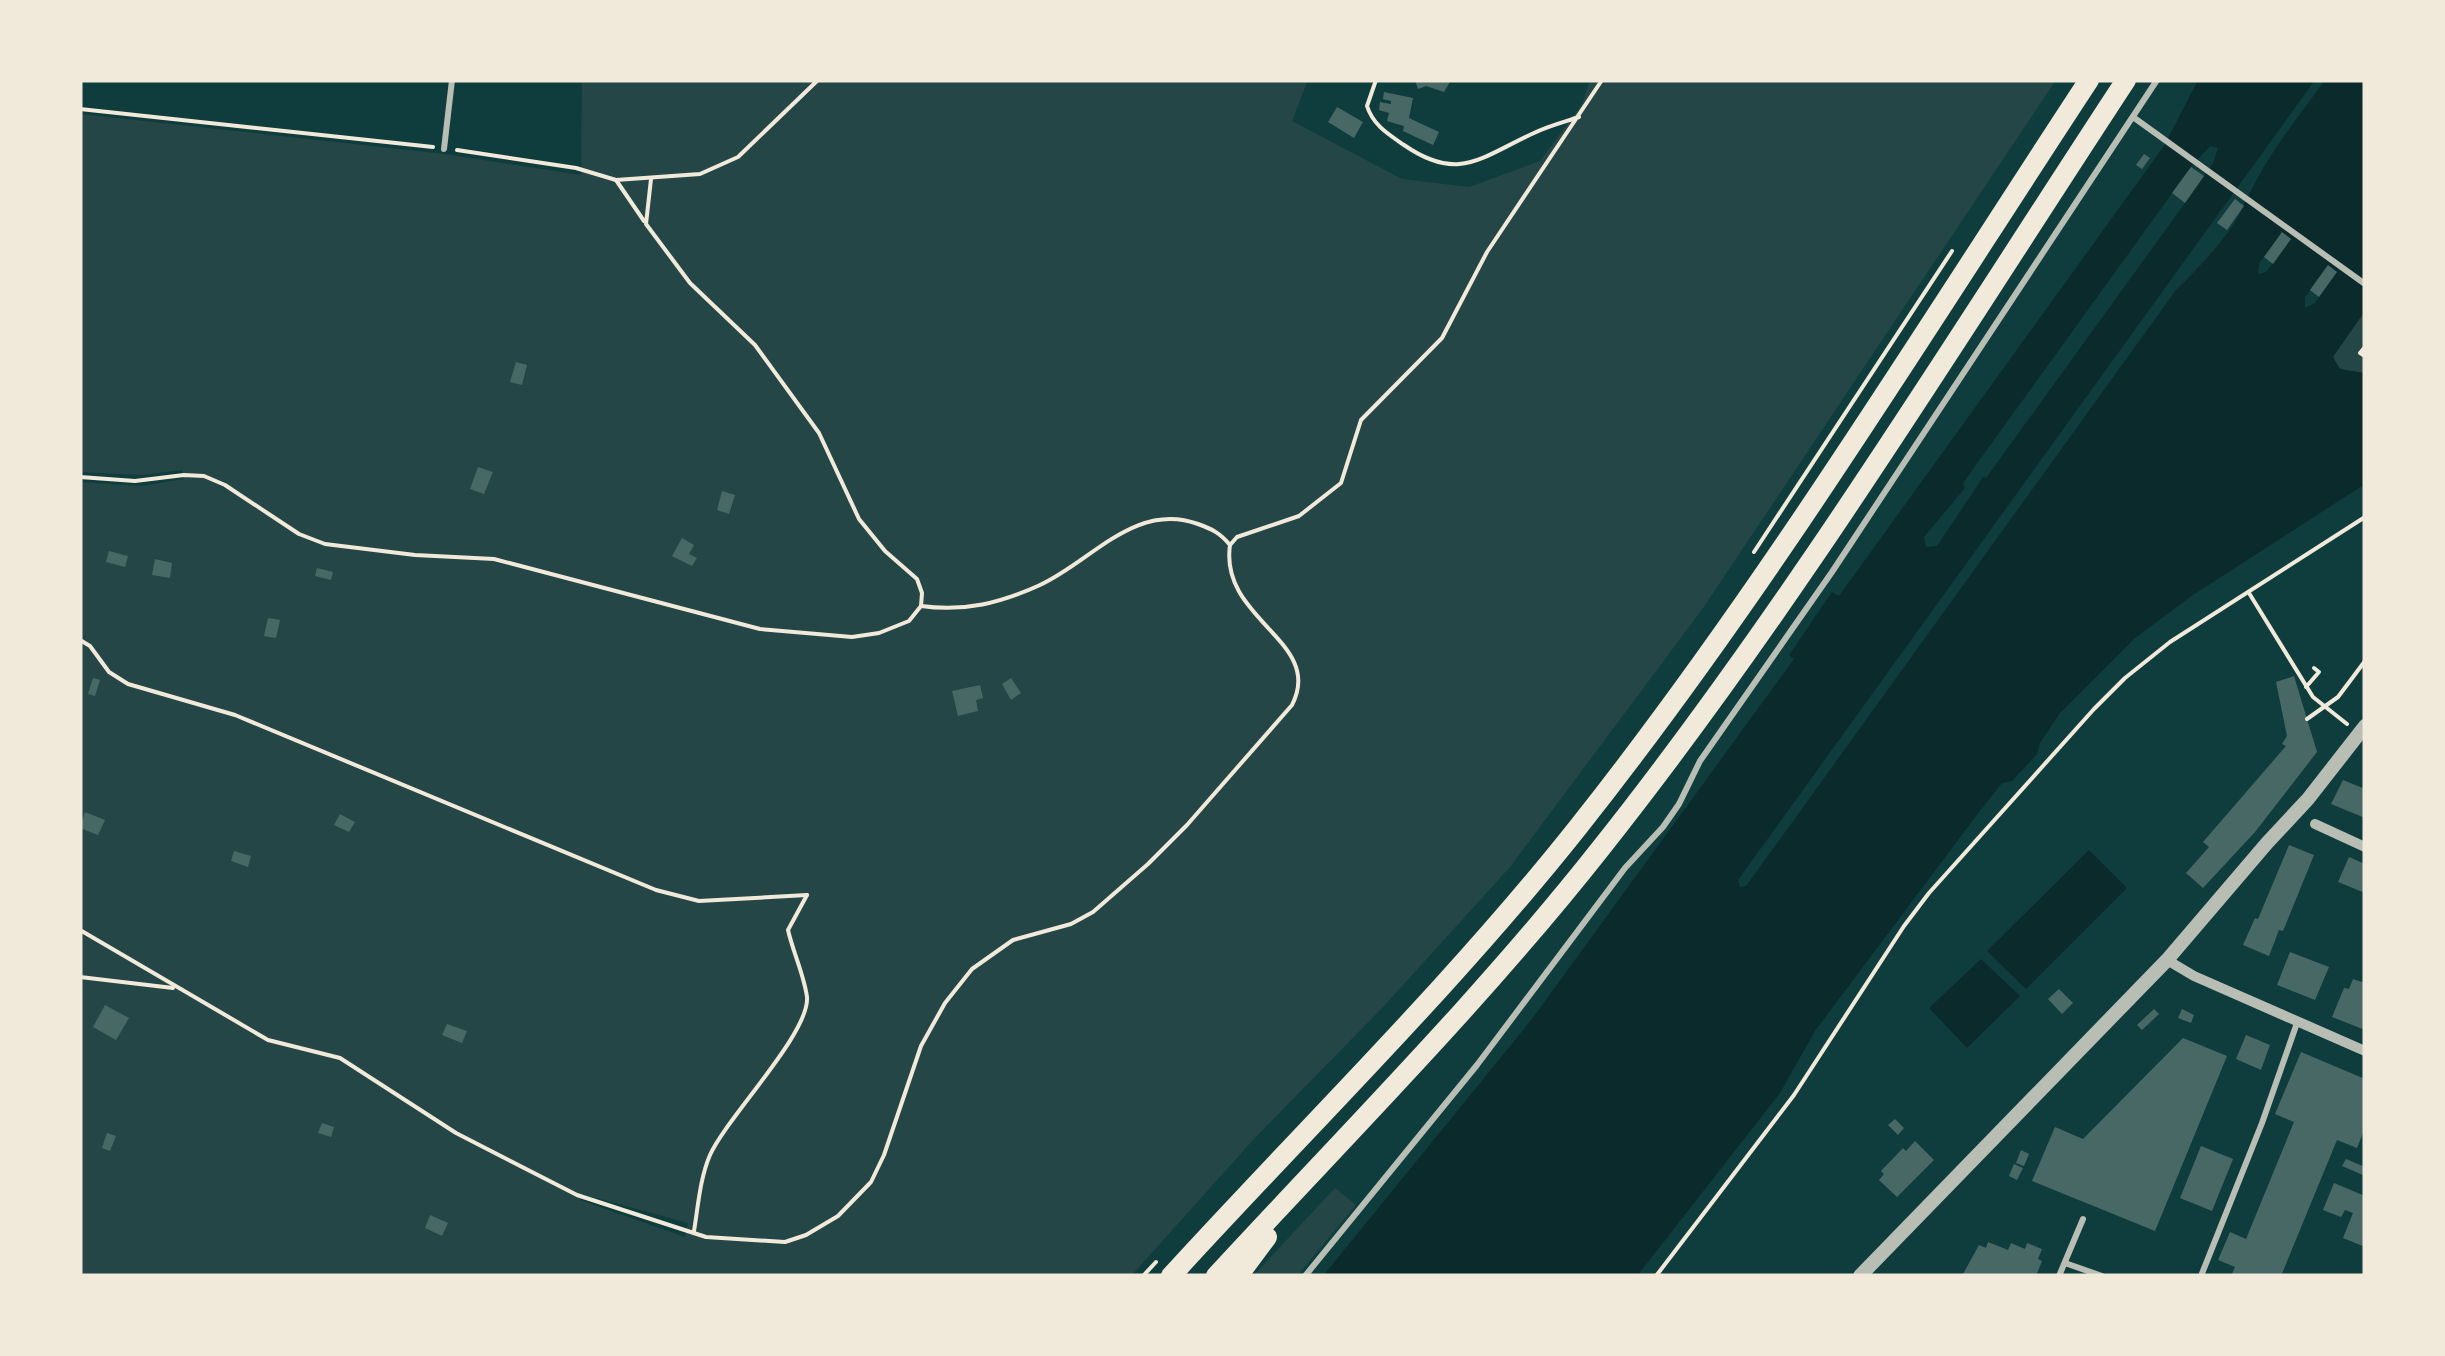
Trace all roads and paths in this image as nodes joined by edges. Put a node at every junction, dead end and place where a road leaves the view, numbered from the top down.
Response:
1 (452, 80) edge
2 (818, 80) edge
3 (1376, 80) edge
4 (1602, 80) edge
5 (2089, 80) edge
6 (2126, 80) edge
7 (2157, 80) edge
8 (80, 109) edge
9 (1578, 117) junction
10 (2133, 117) junction
11 (444, 148) junction
12 (651, 178) junction
13 (616, 180) junction
14 (646, 224) junction
15 (1959, 241) dead end
16 (2365, 284) edge
17 (2365, 346) edge
18 (2365, 356) edge
19 (80, 477) edge
20 (2365, 517) edge
21 (1230, 544) junction
22 (1746, 562) dead end
23 (2248, 592) junction
24 (922, 606) junction
25 (80, 640) edge
26 (2365, 661) edge
27 (2314, 668) dead end
28 (2306, 687) junction
29 (2322, 705) junction
30 (2307, 718) dead end
31 (2347, 724) dead end
32 (2365, 726) edge
33 (2315, 824) dead end
34 (2365, 847) edge
35 (80, 930) edge
36 (2167, 960) junction
37 (80, 978) edge
38 (178, 988) junction
39 (2297, 1022) junction
40 (2365, 1051) edge
41 (1318, 1166) junction
42 (2083, 1219) dead end
43 (693, 1234) junction
44 (2065, 1263) junction
45 (1164, 1269) edge
46 (1143, 1276) edge
47 (1216, 1276) edge
48 (1238, 1276) edge
49 (1304, 1276) edge
50 (1656, 1276) edge
51 (1860, 1276) edge
52 (2060, 1276) edge
53 (2102, 1276) edge
54 (2201, 1276) edge

1 - 11 lane
2 - 12 path
3 - 9 path
4 - 9 path
5 - 45 highway
6 - 41 highway
7 - 10 lane
8 - 11 path
9 - 21 path
10 - 16 lane
10 - 49 lane
11 - 13 path
12 - 13 path
12 - 14 path
13 - 14 path
14 - 24 path
15 - 22 path
17 - 18 path
19 - 24 path
20 - 23 path
21 - 24 path
21 - 43 path
23 - 28 path
23 - 50 path
25 - 43 path
26 - 29 path
27 - 28 path
28 - 29 path
29 - 30 path
29 - 31 path
32 - 36 street
33 - 34 street
35 - 38 path
36 - 39 street
36 - 51 street
37 - 38 path
38 - 43 path
39 - 40 street
39 - 54 lane
41 - 47 highway
41 - 48 highway
42 - 44 lane
44 - 52 lane
44 - 53 lane
45 - 46 path

